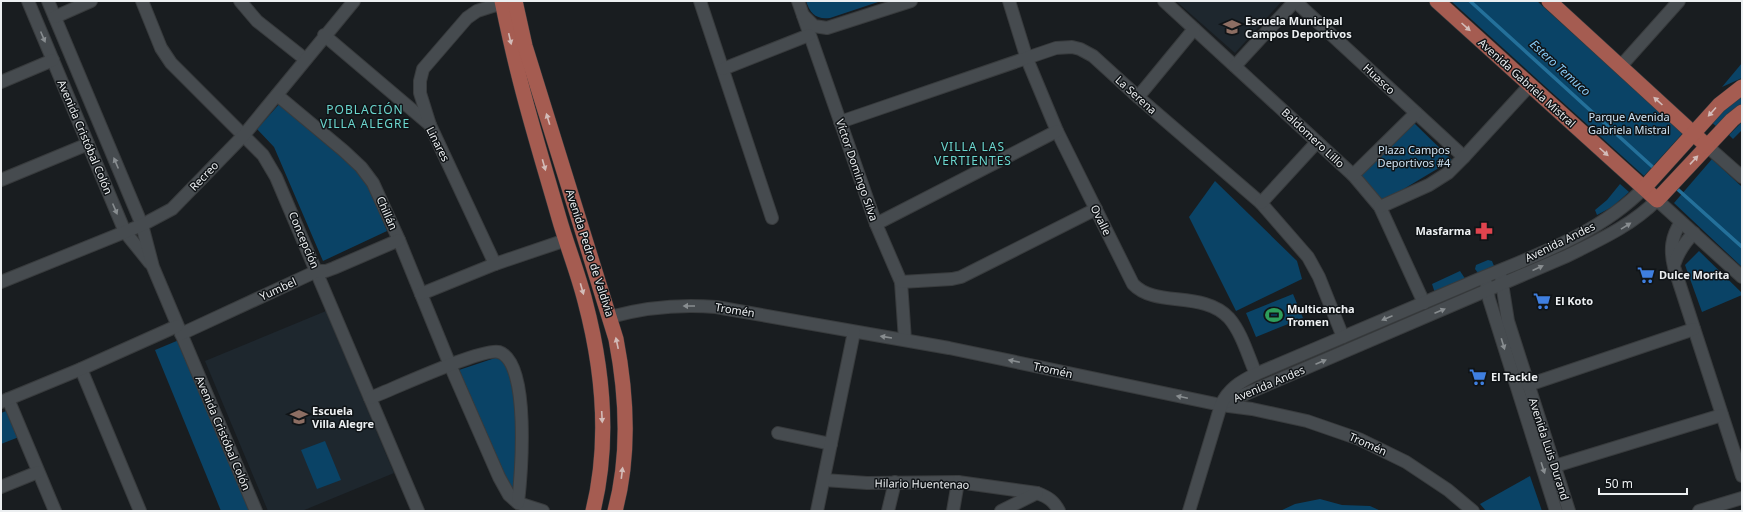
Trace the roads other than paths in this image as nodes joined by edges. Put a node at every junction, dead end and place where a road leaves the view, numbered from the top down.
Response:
1 (28, 1) edge
2 (48, 1) edge
3 (91, 1) edge
4 (142, 1) edge
5 (240, 1) edge
6 (354, 1) edge
7 (700, 1) edge
8 (798, 1) edge
9 (911, 1) edge
10 (1009, 1) edge
11 (1164, 1) edge
12 (1295, 1) edge
13 (1437, 1) edge
14 (1679, 1) edge
15 (506, 2) edge
16 (1554, 3) edge
17 (803, 15) junction
18 (55, 17) junction
19 (1194, 29) junction
20 (809, 35) junction
21 (324, 36) junction
22 (305, 59) junction
23 (1027, 59) junction
24 (53, 60) junction
25 (1235, 66) junction
26 (1620, 67) junction
27 (722, 69) junction
28 (1, 82) edge
29 (1530, 85) junction
30 (1742, 87) edge
31 (277, 95) junction
32 (1138, 97) junction
33 (1742, 112) edge
34 (1416, 114) junction
35 (840, 122) junction
36 (430, 125) junction
37 (1057, 131) junction
38 (1693, 133) junction
39 (243, 136) junction
40 (1317, 142) junction
41 (88, 144) junction
42 (1707, 146) junction
43 (1464, 158) junction
44 (1353, 175) junction
45 (1742, 177) edge
46 (1, 180) edge
47 (1647, 184) junction
48 (1661, 196) junction
49 (1261, 203) junction
50 (1380, 207) junction
51 (1096, 209) junction
52 (772, 218) dead end
53 (1681, 222) junction
54 (876, 224) junction
55 (142, 225) junction
56 (125, 232) junction
57 (1694, 233) junction
58 (399, 240) junction
59 (566, 240) junction
60 (495, 264) junction
61 (1674, 267) junction
62 (153, 268) junction
63 (317, 270) junction
64 (1492, 273) junction
65 (1742, 278) edge
66 (1, 282) edge
67 (901, 282) junction
68 (1502, 284) junction
69 (1487, 291) junction
70 (421, 294) junction
71 (1424, 303) junction
72 (610, 316) junction
73 (1694, 329) junction
74 (179, 330) junction
75 (854, 332) junction
76 (1343, 337) junction
77 (905, 340) junction
78 (598, 362) junction
79 (450, 365) junction
80 (81, 368) junction
81 (1256, 374) junction
82 (1528, 385) junction
83 (370, 398) junction
84 (4, 400) edge
85 (1220, 405) junction
86 (1722, 415) junction
87 (778, 433) dead end
88 (831, 444) junction
89 (1555, 466) junction
90 (38, 472) junction
91 (1742, 476) edge
92 (824, 480) junction
93 (895, 482) junction
94 (958, 482) junction
95 (1, 487) edge
96 (1037, 493) junction
97 (1742, 498) edge
98 (518, 503) junction
99 (55, 511) edge
100 (140, 511) edge
101 (256, 511) edge
102 (418, 511) edge
103 (543, 511) edge
104 (593, 511) edge
105 (615, 511) edge
106 (817, 511) edge
107 (888, 511) edge
108 (953, 511) edge
109 (1001, 511) edge
110 (1059, 511) edge
111 (1189, 511) edge
112 (1473, 511) edge
113 (1556, 511) edge
114 (1569, 511) edge
115 (1698, 511) edge

1 -> 24 street, Avenida Cristóbal Colón
2 - 18 street, Avenida Cristóbal Colón
3 - 18 street
4 - 39 street, Concepción
5 - 22 street
6 - 21 street, Recreo
7 - 27 street
8 - 17 street, Víctor Domingo Silva
9 - 17 street
10 - 23 street, Ovalle
11 - 19 street, Baldomero Lillo
12 - 25 street
12 - 34 street, Huasco
13 -> 29 main road, Avenida Gabriela Mistral
14 - 26 street
15 - 36 street
15 -> 59 main road, Avenida Pedro de Valdivia
72 -> 15 main road, Avenida Pedro de Valdivia
16 - 26 main road
17 - 20 street, Víctor Domingo Silva
55 -> 18 street, Avenida Cristóbal Colón
19 - 25 street, Baldomero Lillo
19 - 32 street
20 - 27 street
20 - 35 street, Víctor Domingo Silva
21 - 22 street, Recreo
21 - 36 street, Linares
22 - 31 street, Recreo
23 - 32 street, La Serena
23 - 35 street, La Serena
23 - 37 street, Ovalle
24 - 28 street
24 - 41 street, Avenida Cristóbal Colón
25 - 40 street, Baldomero Lillo
38 -> 26 main road
27 - 52 street
29 - 43 street
29 -> 47 main road, Avenida Gabriela Mistral
30 -> 38 main road, Avenida Andes
31 - 39 street, Recreo
31 - 58 street, Chillán
32 - 49 street, La Serena
33 - 42 main road, Avenida Andes
34 - 43 street, Huasco
34 - 44 street
35 - 54 street, Víctor Domingo Silva
36 - 60 street, Linares
37 - 51 street, Ovalle
37 - 54 street
38 - 42 main road
38 - 47 main road, Avenida Andes
39 - 55 street, Recreo
39 - 63 street, Concepción
40 - 44 street, Baldomero Lillo
40 - 49 street
41 - 46 street
41 -> 56 street, Avenida Cristóbal Colón
42 - 45 street
48 -> 42 main road, Avenida Andes
43 - 50 street
44 - 50 street, Baldomero Lillo
47 - 48 main road, Avenida Gabriela Mistral
47 - 64 street, Avenida Andes
48 - 53 street, Avenida Gabriela Mistral
68 -> 48 street, Avenida Andes
49 - 76 street, La Serena
50 - 71 street, Baldomero Lillo
51 - 67 street
51 - 81 street, Ovalle
53 - 57 street, Avenida Gabriela Mistral
53 - 61 street
54 - 67 street, Víctor Domingo Silva
55 - 56 street, Recreo
55 - 62 street, Avenida Cristóbal Colón
56 - 62 street, Avenida Cristóbal Colón
56 - 66 street, Recreo
57 - 61 street
57 - 65 street, Avenida Gabriela Mistral
58 - 63 street, Yumbel
58 - 70 street, Chillán
59 - 60 street
59 -> 78 main road, Avenida Pedro de Valdivia
60 - 70 street
61 - 73 street
62 - 74 street, Avenida Cristóbal Colón
63 - 74 street, Yumbel
63 - 83 street, Concepción
64 - 68 street, Avenida Luis Durand
64 - 69 street, Avenida Luis Durand
64 - 71 street, Avenida Andes
67 - 77 street, Víctor Domingo Silva
68 - 69 street, Avenida Andes
68 - 82 street, Avenida Luis Durand
85 -> 69 street, Avenida Andes
69 -> 113 street, Avenida Luis Durand
70 - 79 street, Chillán
71 -> 76 street, Avenida Andes
75 -> 72 street, Tromén
72 - 78 main road
105 -> 72 main road, Avenida Pedro de Valdivia
73 - 82 street
73 - 86 street
74 - 80 street, Yumbel
74 - 101 street, Avenida Cristóbal Colón
77 -> 75 street, Tromén
75 - 88 street
76 - 81 street, Avenida Andes
85 -> 77 street, Tromén
78 -> 104 main road, Avenida Pedro de Valdivia
79 - 83 street
79 - 98 street, Chillán
79 - 98 street
80 - 84 street, Yumbel
80 - 100 street
81 - 85 street, Avenida Andes
82 - 89 street, Avenida Luis Durand
83 - 102 street, Concepción
84 - 90 street
85 - 111 street
85 - 112 street, Tromén
86 - 89 street
86 - 91 street
87 - 88 street
88 - 92 street
89 - 114 street, Avenida Luis Durand
90 - 95 street
90 - 99 street
92 - 93 street, Hilario Huentenao
92 - 106 street
93 - 94 street, Hilario Huentenao
93 - 107 street
94 - 96 street, Hilario Huentenao
94 - 108 street
96 - 109 street
96 - 110 street, Hilario Huentenao
97 - 115 street
98 - 103 street

